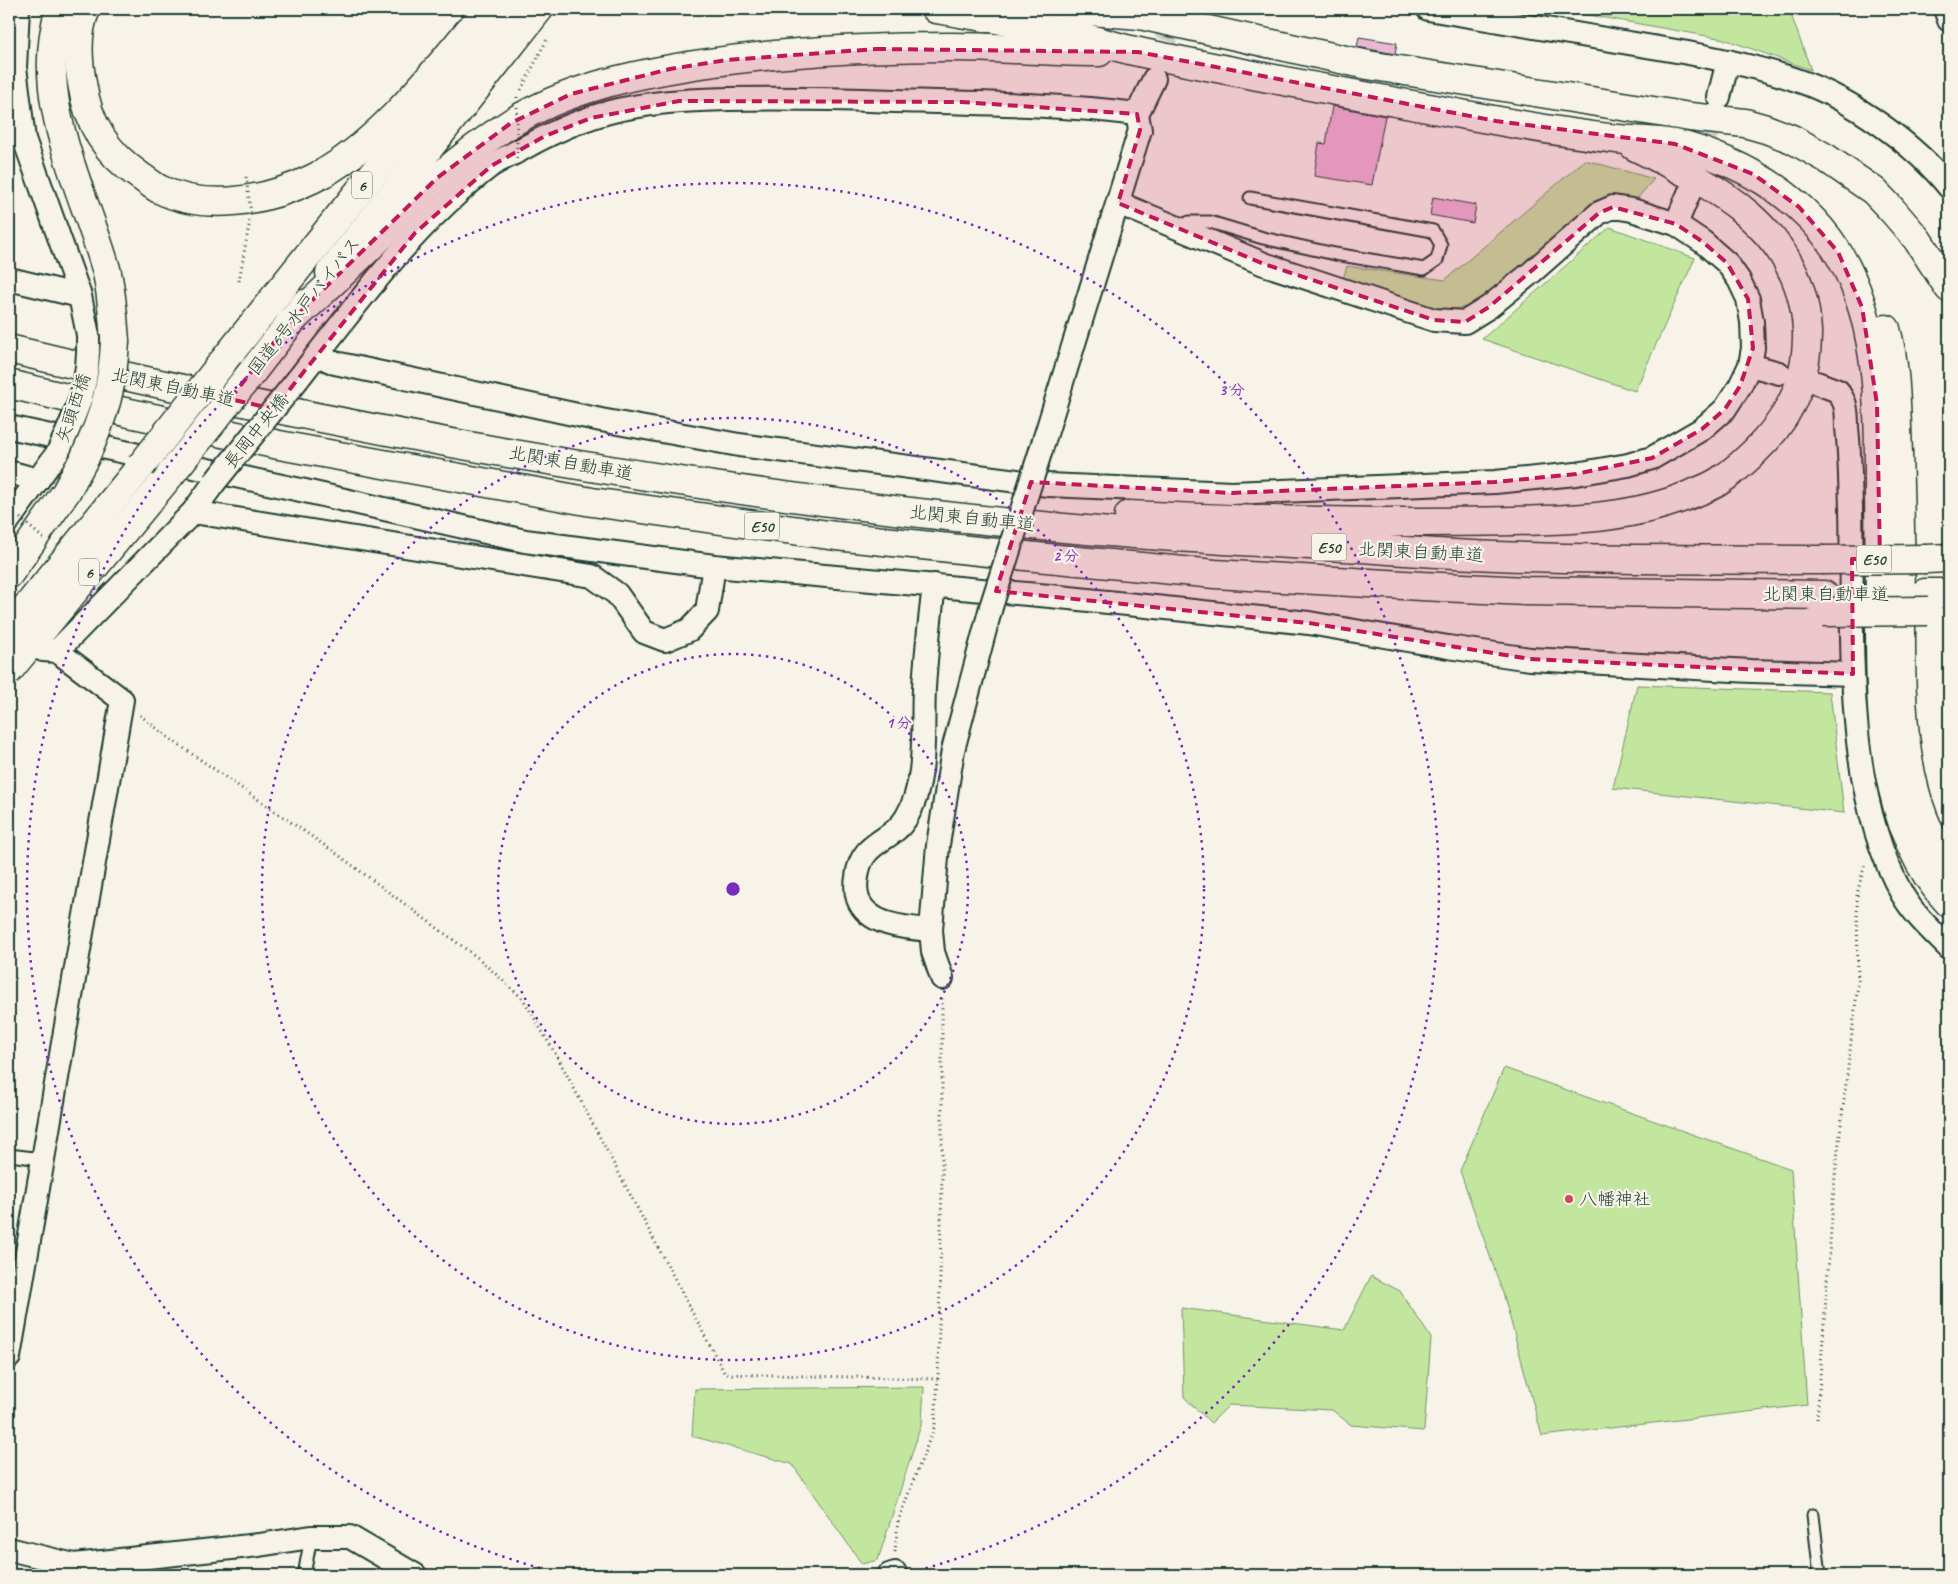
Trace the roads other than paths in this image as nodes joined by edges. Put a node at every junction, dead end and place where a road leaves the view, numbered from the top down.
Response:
1 (18, 9) edge
2 (60, 9) edge
3 (86, 9) edge
4 (487, 9) edge
5 (505, 9) edge
6 (540, 9) edge
7 (936, 9) edge
8 (1067, 9) edge
9 (1428, 9) edge
10 (1945, 9) edge
11 (1132, 12) edge
12 (1949, 20) edge
13 (12, 38) edge
14 (1138, 52) junction
15 (1728, 61) junction
16 (1154, 79) tunnel mouth
17 (13, 95) edge
18 (1718, 97) tunnel mouth
19 (1137, 114) junction
20 (1690, 117) junction
21 (1618, 139) junction
22 (1942, 174) edge
23 (1689, 193) tunnel mouth
24 (1250, 198) dead end
25 (1118, 203) junction
26 (1676, 224) junction
27 (1179, 229) junction
28 (9, 278) edge
29 (1949, 288) edge
30 (80, 296) junction
31 (290, 322) junction
32 (9, 349) edge
33 (317, 355) junction
34 (1750, 365) junction
35 (1779, 373) dead end
36 (1817, 383) dead end
37 (9, 384) edge
38 (9, 427) edge
39 (9, 472) edge
40 (38, 480) junction
41 (838, 503) junction
42 (193, 512) junction
43 (14, 519) edge
44 (1938, 558) edge
45 (714, 566) junction
46 (9, 574) edge
47 (934, 585) junction
48 (1938, 602) edge
49 (18, 638) edge
50 (57, 651) junction
51 (9, 670) edge
52 (1853, 674) junction
53 (1949, 865) edge
54 (1949, 903) edge
55 (931, 930) junction
56 (1949, 948) edge
57 (942, 978) road end
58 (9, 1154) edge
59 (42, 1159) junction
60 (9, 1357) edge
61 (1813, 1514) dead end
62 (310, 1537) junction
63 (9, 1549) edge
64 (304, 1575) edge
65 (415, 1575) edge
66 (1820, 1575) edge

1 - 13 street, 矢頭西橋
2 - 46 highway, bridge
3 - 4 highway
5 - 49 highway, 国道6号水戸バイパス / 6, bridge
6 - 31 highway, 国道6号水戸バイパス / 6
7 - 14 highway
8 - 11 highway
9 - 15 street
10 - 12 street
11 - 20 highway
13 - 17 street, 矢頭西橋
14 - 21 highway
14 - 31 highway
15 - 18 street
15 - 22 street
16 - 19 street
17 - 30 street, 矢頭西橋
19 - 25 street
19 - 33 street, 長岡中央橋
20 - 29 highway
20 - 53 highway
21 - 41 highway
21 - 54 highway
23 - 26 street
24 - 27 lane
25 - 27 street
25 - 55 street, bridge
26 - 27 street
26 - 34 street
28 - 30 street
30 - 40 street, 矢頭西橋, bridge
31 - 49 highway, 国道6号水戸バイパス / 6, bridge
32 - 41 highway, 北関東自動車道 / E50
33 - 34 street
33 - 42 street, 長岡中央橋, bridge
34 - 35 street
36 - 52 street
37 - 48 highway, 北関東自動車道 / E50
38 - 45 street
39 - 40 street
40 - 43 street, 矢頭西橋
41 - 44 highway, 北関東自動車道 / E50, bridge
42 - 45 street
42 - 50 street, 長岡中央橋
45 - 47 street
47 - 52 street
47 - 55 street
49 - 50 street
49 - 51 highway, 国道6号水戸バイパス / 6
50 - 59 street
52 - 56 street
55 - 57 street
58 - 59 lane
59 - 60 street
61 - 66 lane
62 - 63 street
62 - 64 lane
62 - 65 street

